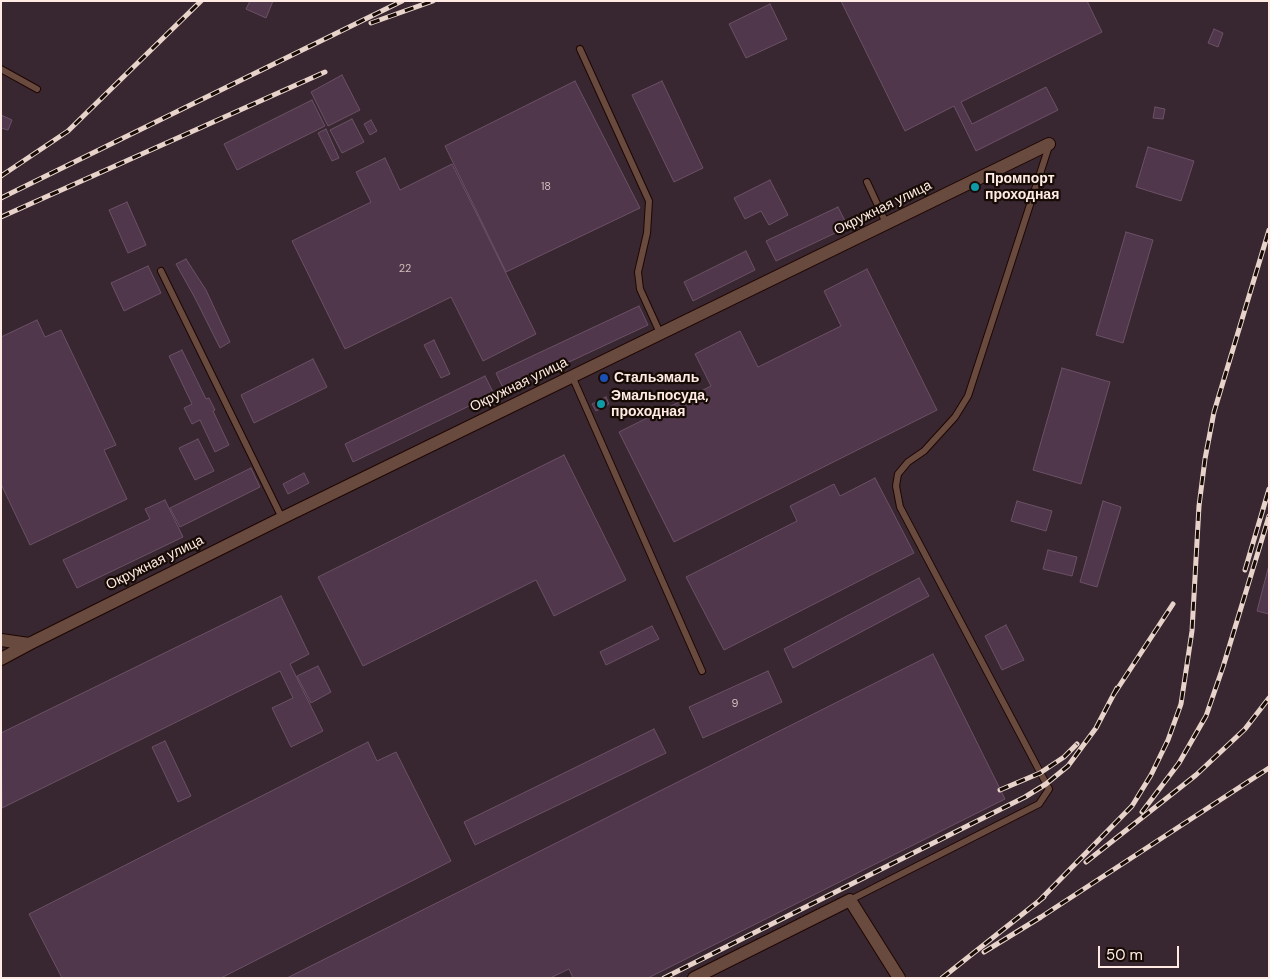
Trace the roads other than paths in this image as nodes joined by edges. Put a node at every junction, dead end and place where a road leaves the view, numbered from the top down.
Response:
1 (580, 49) dead end
2 (1, 69) edge
3 (37, 89) dead end
4 (1049, 144) joint
5 (867, 182) dead end
6 (886, 223) junction
7 (161, 271) dead end
8 (660, 333) junction
9 (572, 376) junction
10 (282, 518) junction
11 (1, 640) edge
12 (29, 644) junction
13 (1, 659) edge
14 (702, 671) dead end
15 (850, 900) junction
16 (694, 978) edge
17 (899, 978) edge

1 - 8 lane
2 - 3 lane
4 - 6 street, Окружная улица
4 - 15 lane
5 - 6 lane
6 - 8 street, Окружная улица
7 - 10 lane
8 - 9 street, Окружная улица
9 - 10 street, Окружная улица
9 - 14 lane
10 - 12 street, Окружная улица
11 - 12 street
12 - 13 street, Окружная улица
15 - 16 street
15 - 17 street

